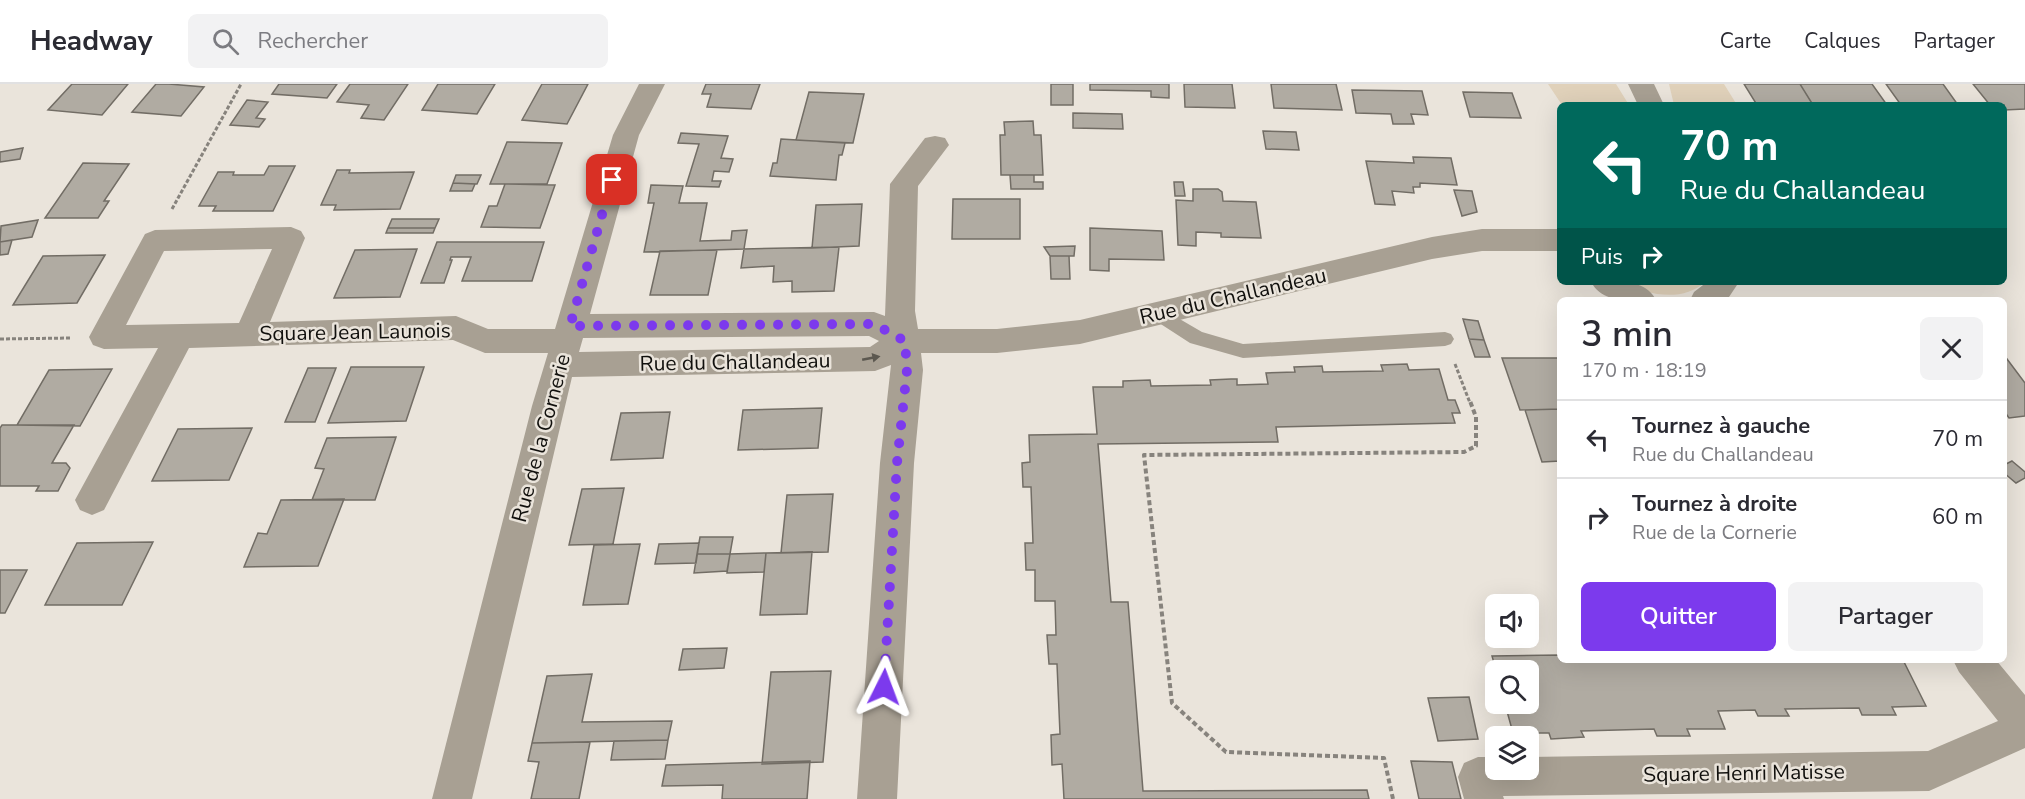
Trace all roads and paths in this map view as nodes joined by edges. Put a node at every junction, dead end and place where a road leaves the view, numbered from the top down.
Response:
1 (241, 84) edge
2 (652, 84) edge
3 (1641, 84) edge
4 (1650, 102) edge
5 (935, 145) dead end
6 (1557, 240) edge
7 (155, 241) junction
8 (1612, 285) edge
9 (1722, 285) edge
10 (1635, 297) edge
11 (1711, 297) edge
12 (1159, 314) junction
13 (249, 335) junction
14 (180, 336) junction
15 (104, 337) junction
16 (0, 339) edge
17 (1445, 339) joint
18 (905, 341) junction
19 (566, 344) junction
20 (93, 500) dead end
21 (1974, 663) edge
22 (2025, 727) edge
23 (452, 799) edge
24 (877, 799) edge
25 (1393, 799) edge
26 (1484, 799) edge

1 - 7 path
2 - 19 street, Rue de la Cornerie
3 - 4 street
5 - 18 street
6 - 12 street, Rue du Challandeau
7 - 13 street, Square Jean Launois
7 - 15 street
8 - 10 street
9 - 11 street
12 - 17 lane
12 - 18 street, Rue du Challandeau
13 - 14 street, Square Jean Launois
13 - 19 street, Square Jean Launois
14 - 15 street, Square Jean Launois
14 - 20 street
15 - 16 path
17 - 25 path
18 - 19 street, Rue du Challandeau
18 - 24 street
19 - 23 street, Rue de la Cornerie
21 - 22 street
22 - 26 street, Square Henri Matisse

